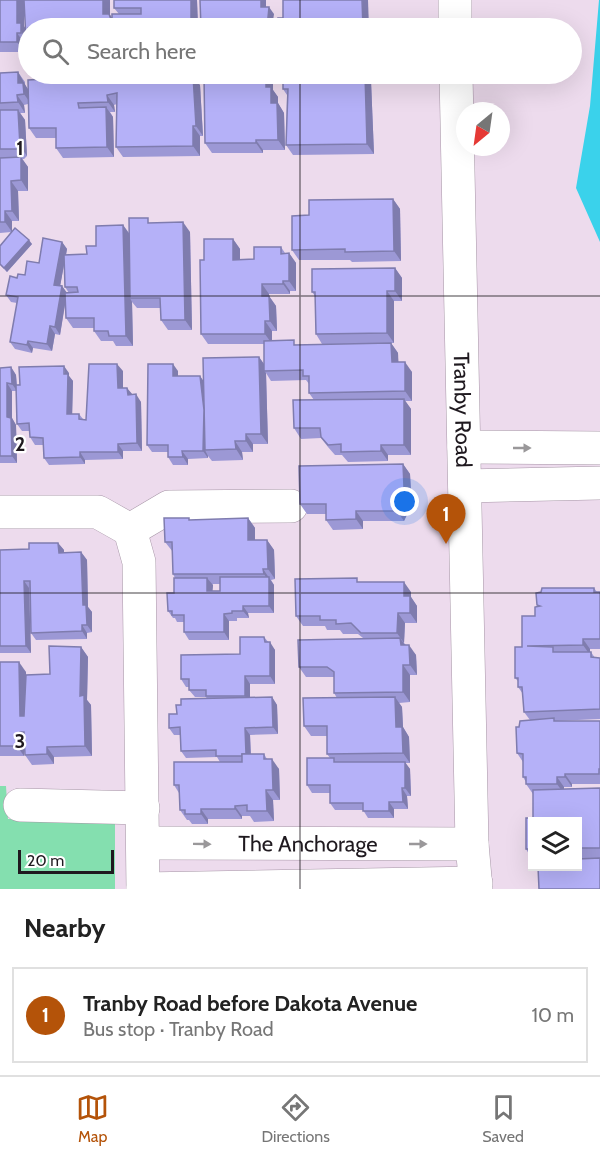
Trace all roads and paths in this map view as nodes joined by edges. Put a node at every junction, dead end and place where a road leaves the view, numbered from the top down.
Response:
1 (454, 0) edge
2 (455, 18) edge
3 (456, 84) edge
4 (464, 447) junction
5 (600, 448) edge
6 (600, 483) edge
7 (465, 486) junction
8 (291, 506) dead end
9 (0, 512) edge
10 (130, 531) junction
11 (20, 805) dead end
12 (142, 808) junction
13 (143, 843) junction
14 (472, 844) junction
15 (476, 886) edge
16 (143, 889) edge

1 - 2 street
3 - 4 street, Tranby Road
4 -> 5 street
4 - 7 street, Tranby Road
6 - 7 street
7 - 14 street, Tranby Road
8 - 10 street
9 - 10 street
10 - 12 street, The Anchorage
11 - 12 street
12 - 13 street, The Anchorage
13 -> 14 street, The Anchorage
13 - 16 street, The Anchorage
14 - 15 street, Tranby Road
15 - 16 street, The Anchorage

